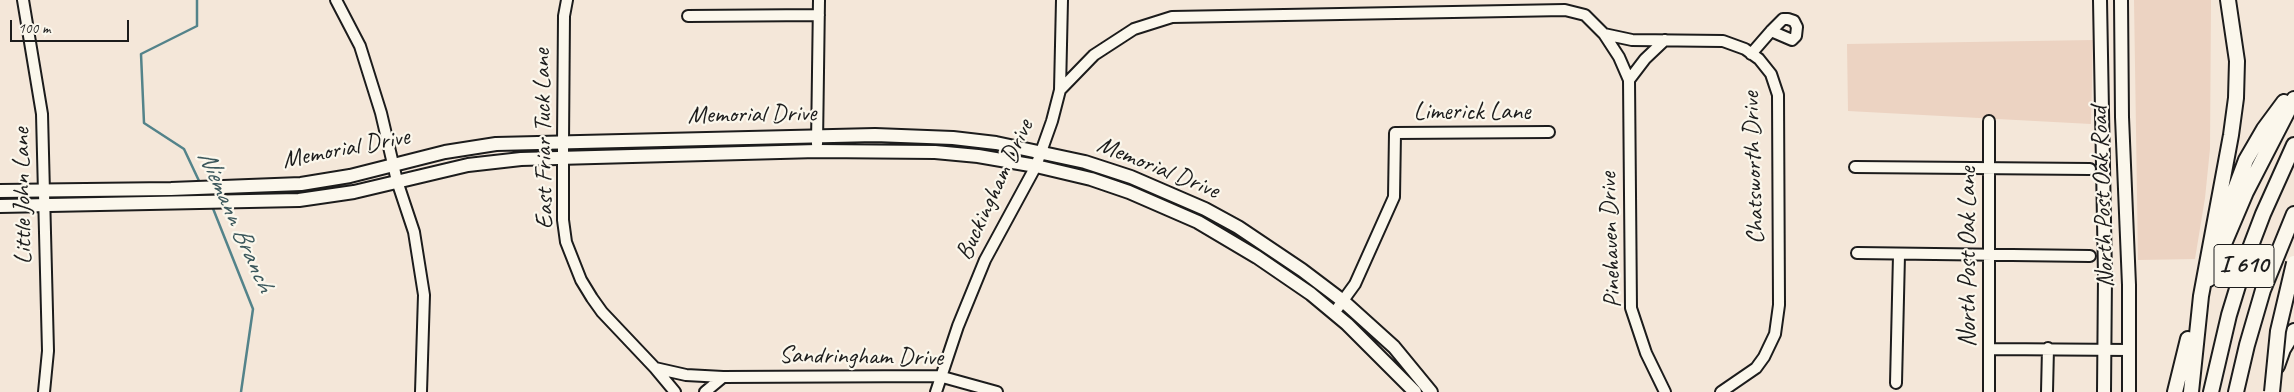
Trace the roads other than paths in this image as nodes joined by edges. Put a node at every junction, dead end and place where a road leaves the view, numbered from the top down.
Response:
1 (23, 0) edge
2 (336, 0) edge
3 (567, 0) edge
4 (819, 0) edge
5 (1062, 0) edge
6 (2100, 0) edge
7 (2121, 0) edge
8 (2228, 0) edge
9 (819, 14) junction
10 (688, 16) dead end
11 (1771, 31) dead end
12 (1604, 34) junction
13 (1665, 40) junction
14 (1751, 54) junction
15 (1629, 80) junction
16 (1060, 90) junction
17 (2294, 90) edge
18 (2294, 99) edge
19 (1989, 121) dead end
20 (1549, 132) dead end
21 (818, 136) junction
22 (663, 140) junction
23 (563, 142) junction
24 (2294, 145) edge
25 (818, 151) junction
26 (1041, 152) junction
27 (663, 156) junction
28 (563, 158) junction
29 (393, 166) junction
30 (1036, 166) junction
31 (1990, 167) junction
32 (1854, 168) dead end
33 (2090, 169) dead end
34 (397, 181) junction
35 (44, 190) junction
36 (0, 191) edge
37 (0, 206) edge
38 (44, 206) junction
39 (1204, 209) junction
40 (2294, 214) edge
41 (1198, 222) junction
42 (1857, 253) dead end
43 (1899, 255) junction
44 (1988, 255) junction
45 (2090, 256) dead end
46 (2294, 263) edge
47 (2204, 273) junction
48 (1343, 301) junction
49 (1334, 312) junction
50 (2294, 332) edge
51 (2048, 348) junction
52 (1990, 349) junction
53 (2104, 350) junction
54 (2130, 350) junction
55 (655, 368) junction
56 (939, 376) junction
57 (723, 377) junction
58 (1896, 383) dead end
59 (44, 392) edge
60 (421, 392) edge
61 (675, 392) edge
62 (705, 392) edge
63 (936, 392) edge
64 (996, 392) edge
65 (1415, 392) edge
66 (1431, 392) edge
67 (1665, 392) edge
68 (1721, 392) edge
69 (1989, 392) edge
70 (2047, 392) edge
71 (2104, 392) edge
72 (2130, 392) edge
73 (2175, 392) edge
74 (2191, 392) edge
75 (2211, 392) edge
76 (2236, 392) edge
77 (2267, 392) edge
78 (2272, 392) edge

1 - 35 street, Little John Lane
2 - 29 street
3 - 23 street, East Friar Tuck Lane
4 - 9 street
5 - 16 street, Buckingham Drive
6 - 53 main road, North Post Oak Road
7 - 54 main road, North Post Oak Road
8 - 47 highway
9 - 10 street
9 - 21 street
11 - 14 street
12 - 13 street, Chatsworth Drive
12 - 15 street, Pinehaven Drive
12 - 16 street
13 - 14 street, Chatsworth Drive
13 - 15 street
14 - 68 street, Chatsworth Drive
15 - 67 street, Pinehaven Drive
16 - 26 street, Buckingham Drive
17 - 47 highway
18 - 73 highway
19 - 31 street, North Post Oak Lane
20 - 48 street, Limerick Lane
21 - 22 main road, Memorial Drive
21 - 25 street
21 - 26 main road, Memorial Drive
22 - 23 main road, Memorial Drive
22 - 27 main road
23 - 28 street, East Friar Tuck Lane
23 - 29 main road, Memorial Drive
24 - 75 highway, I 610
25 - 27 main road, Memorial Drive
25 - 30 main road, Memorial Drive
26 - 30 street, Buckingham Drive
26 - 39 main road, Memorial Drive
27 - 28 main road, Memorial Drive
28 - 34 main road, Memorial Drive
28 - 55 street, East Friar Tuck Lane
29 - 34 street
29 - 35 main road, Memorial Drive
30 - 41 main road, Memorial Drive
30 - 56 street, Buckingham Drive
31 - 32 street
31 - 33 street
31 - 44 street, North Post Oak Lane
34 - 38 main road, Memorial Drive
34 - 60 street
35 - 36 main road, Memorial Drive
35 - 38 street, Little John Lane
37 - 38 main road, Memorial Drive
38 - 59 street, Little John Lane
39 - 41 main road
39 - 48 main road, Memorial Drive
40 - 76 highway, I 610
41 - 49 main road, Memorial Drive
42 - 43 street
43 - 44 street
43 - 58 street
44 - 45 street
44 - 52 street, North Post Oak Lane
46 - 78 highway, bridge
47 - 74 highway
48 - 49 street
48 - 66 main road, Memorial Drive
49 - 65 main road, Memorial Drive
50 - 77 highway
51 - 52 street
51 - 53 street
51 - 70 street
52 - 69 street, North Post Oak Lane
53 - 54 street
53 - 71 main road, North Post Oak Road
54 - 72 main road, North Post Oak Road
55 - 57 street, Sandringham Drive
55 - 61 street, East Friar Tuck Lane
56 - 57 street, Sandringham Drive
56 - 63 street, Buckingham Drive
56 - 64 street, Sandringham Drive
57 - 62 street

